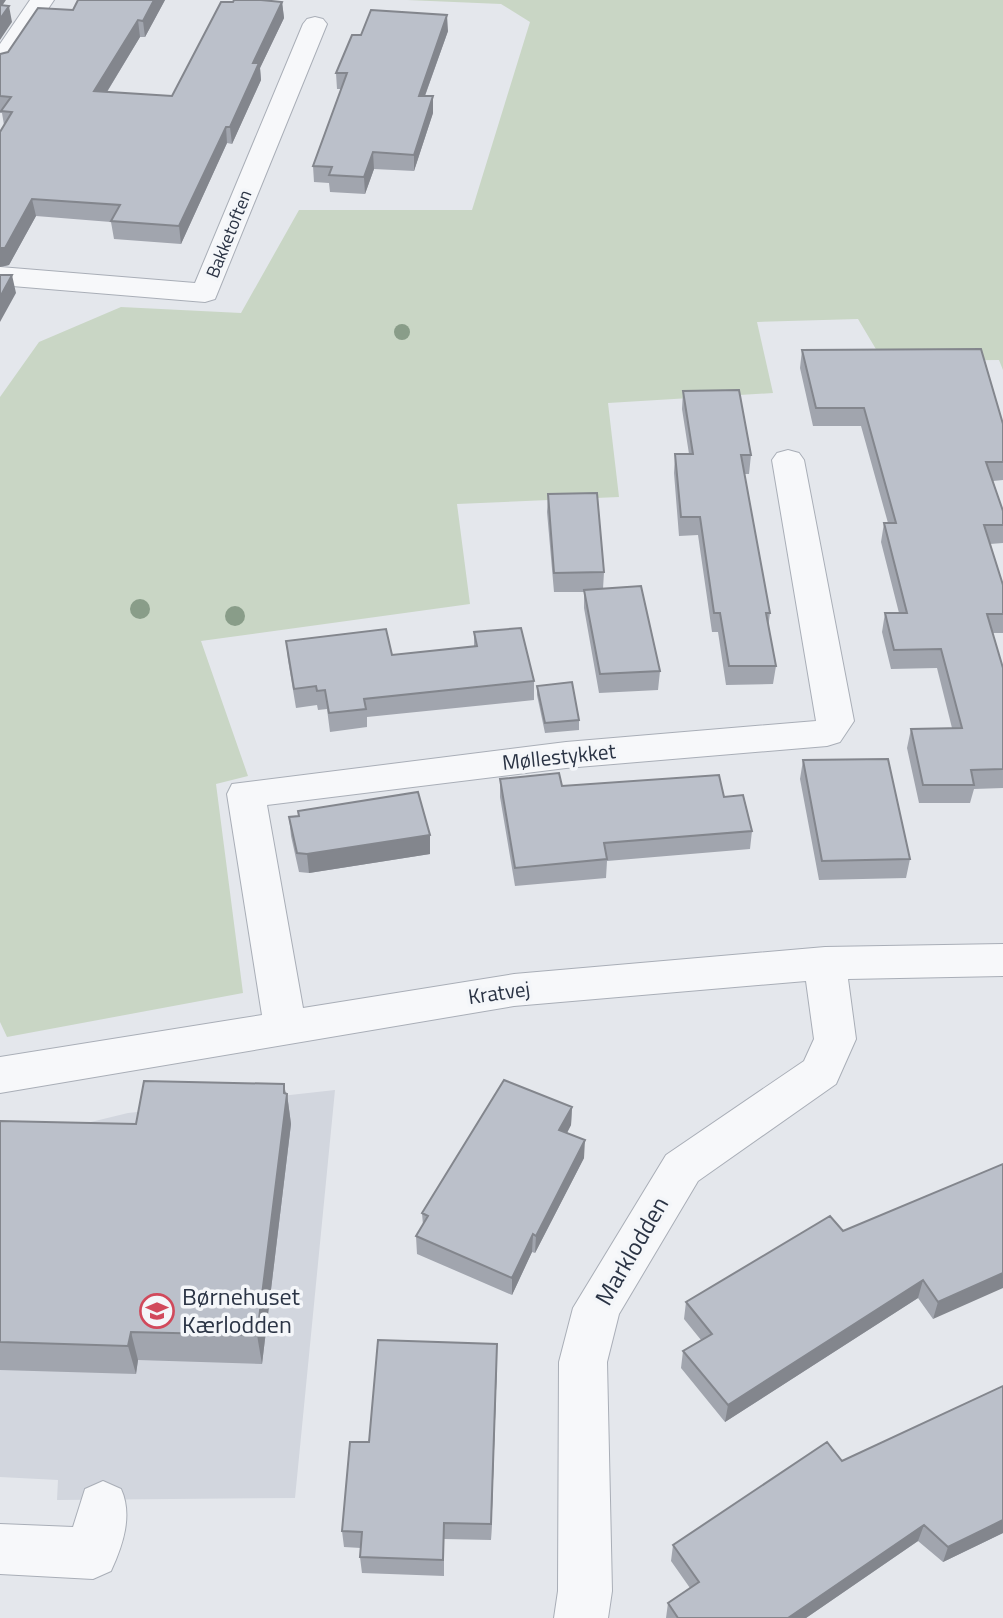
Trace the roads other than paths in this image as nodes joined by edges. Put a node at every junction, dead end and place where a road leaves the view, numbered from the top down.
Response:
1 (42, 0) edge
2 (315, 24) dead end
3 (0, 62) edge
4 (0, 276) edge
5 (788, 460) dead end
6 (1003, 960) edge
7 (825, 963) junction
8 (285, 1026) junction
9 (0, 1075) edge
10 (103, 1506) dead end
11 (0, 1549) edge
12 (581, 1618) edge

1 - 3 street
2 - 4 street, Bakketoften
5 - 8 street, Møllestykket
6 - 7 street, Kratvej
7 - 8 street, Kratvej
7 - 12 street, Marklodden
8 - 9 street, Kratvej
10 - 11 street

